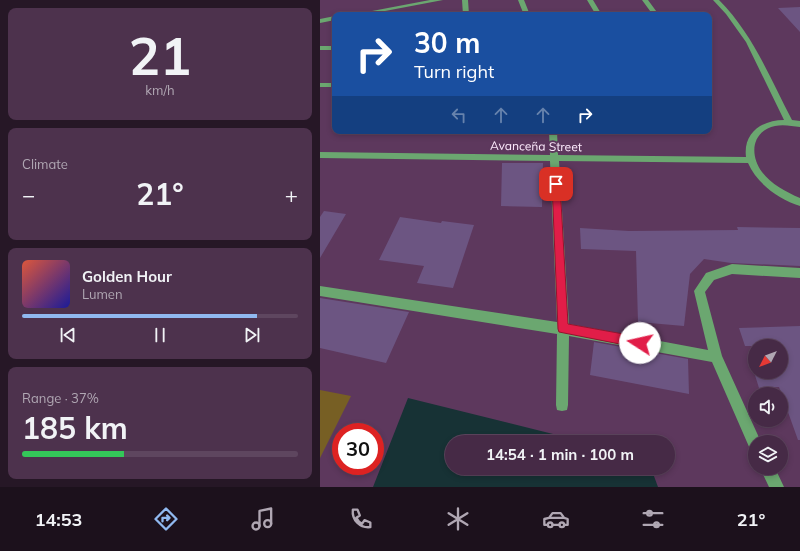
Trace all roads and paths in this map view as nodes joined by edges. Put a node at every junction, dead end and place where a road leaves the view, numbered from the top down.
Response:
1 (440, 0) edge
2 (464, 0) edge
3 (521, 0) edge
4 (590, 0) edge
5 (645, 0) edge
6 (716, 0) edge
7 (404, 6) junction
8 (371, 12) edge
9 (403, 12) edge
10 (466, 12) edge
11 (526, 12) edge
12 (597, 12) edge
13 (654, 12) edge
14 (332, 19) edge
15 (320, 21) edge
16 (320, 48) edge
17 (332, 48) edge
18 (320, 85) edge
19 (332, 85) edge
20 (788, 123) junction
21 (800, 124) edge
22 (553, 134) edge
23 (320, 155) edge
24 (554, 158) junction
25 (751, 160) junction
26 (800, 202) edge
27 (800, 273) edge
28 (320, 291) edge
29 (563, 329) junction
30 (716, 357) junction
31 (562, 405) dead end
32 (751, 435) edge
33 (771, 475) edge
34 (777, 487) edge

1 - 7 street
2 - 10 street
3 - 11 street
4 - 12 street
5 - 13 street
6 - 20 street
7 - 8 street
7 - 9 street
14 - 15 street
16 - 17 street
18 - 19 street
20 - 21 street
20 - 25 street
22 - 24 street
23 - 24 street, Avanceña Street
24 - 25 street, Avanceña Street
24 - 29 street
25 - 26 street
27 - 30 street
28 - 29 street
29 - 30 street
29 - 31 street
30 - 32 street
33 - 34 street

